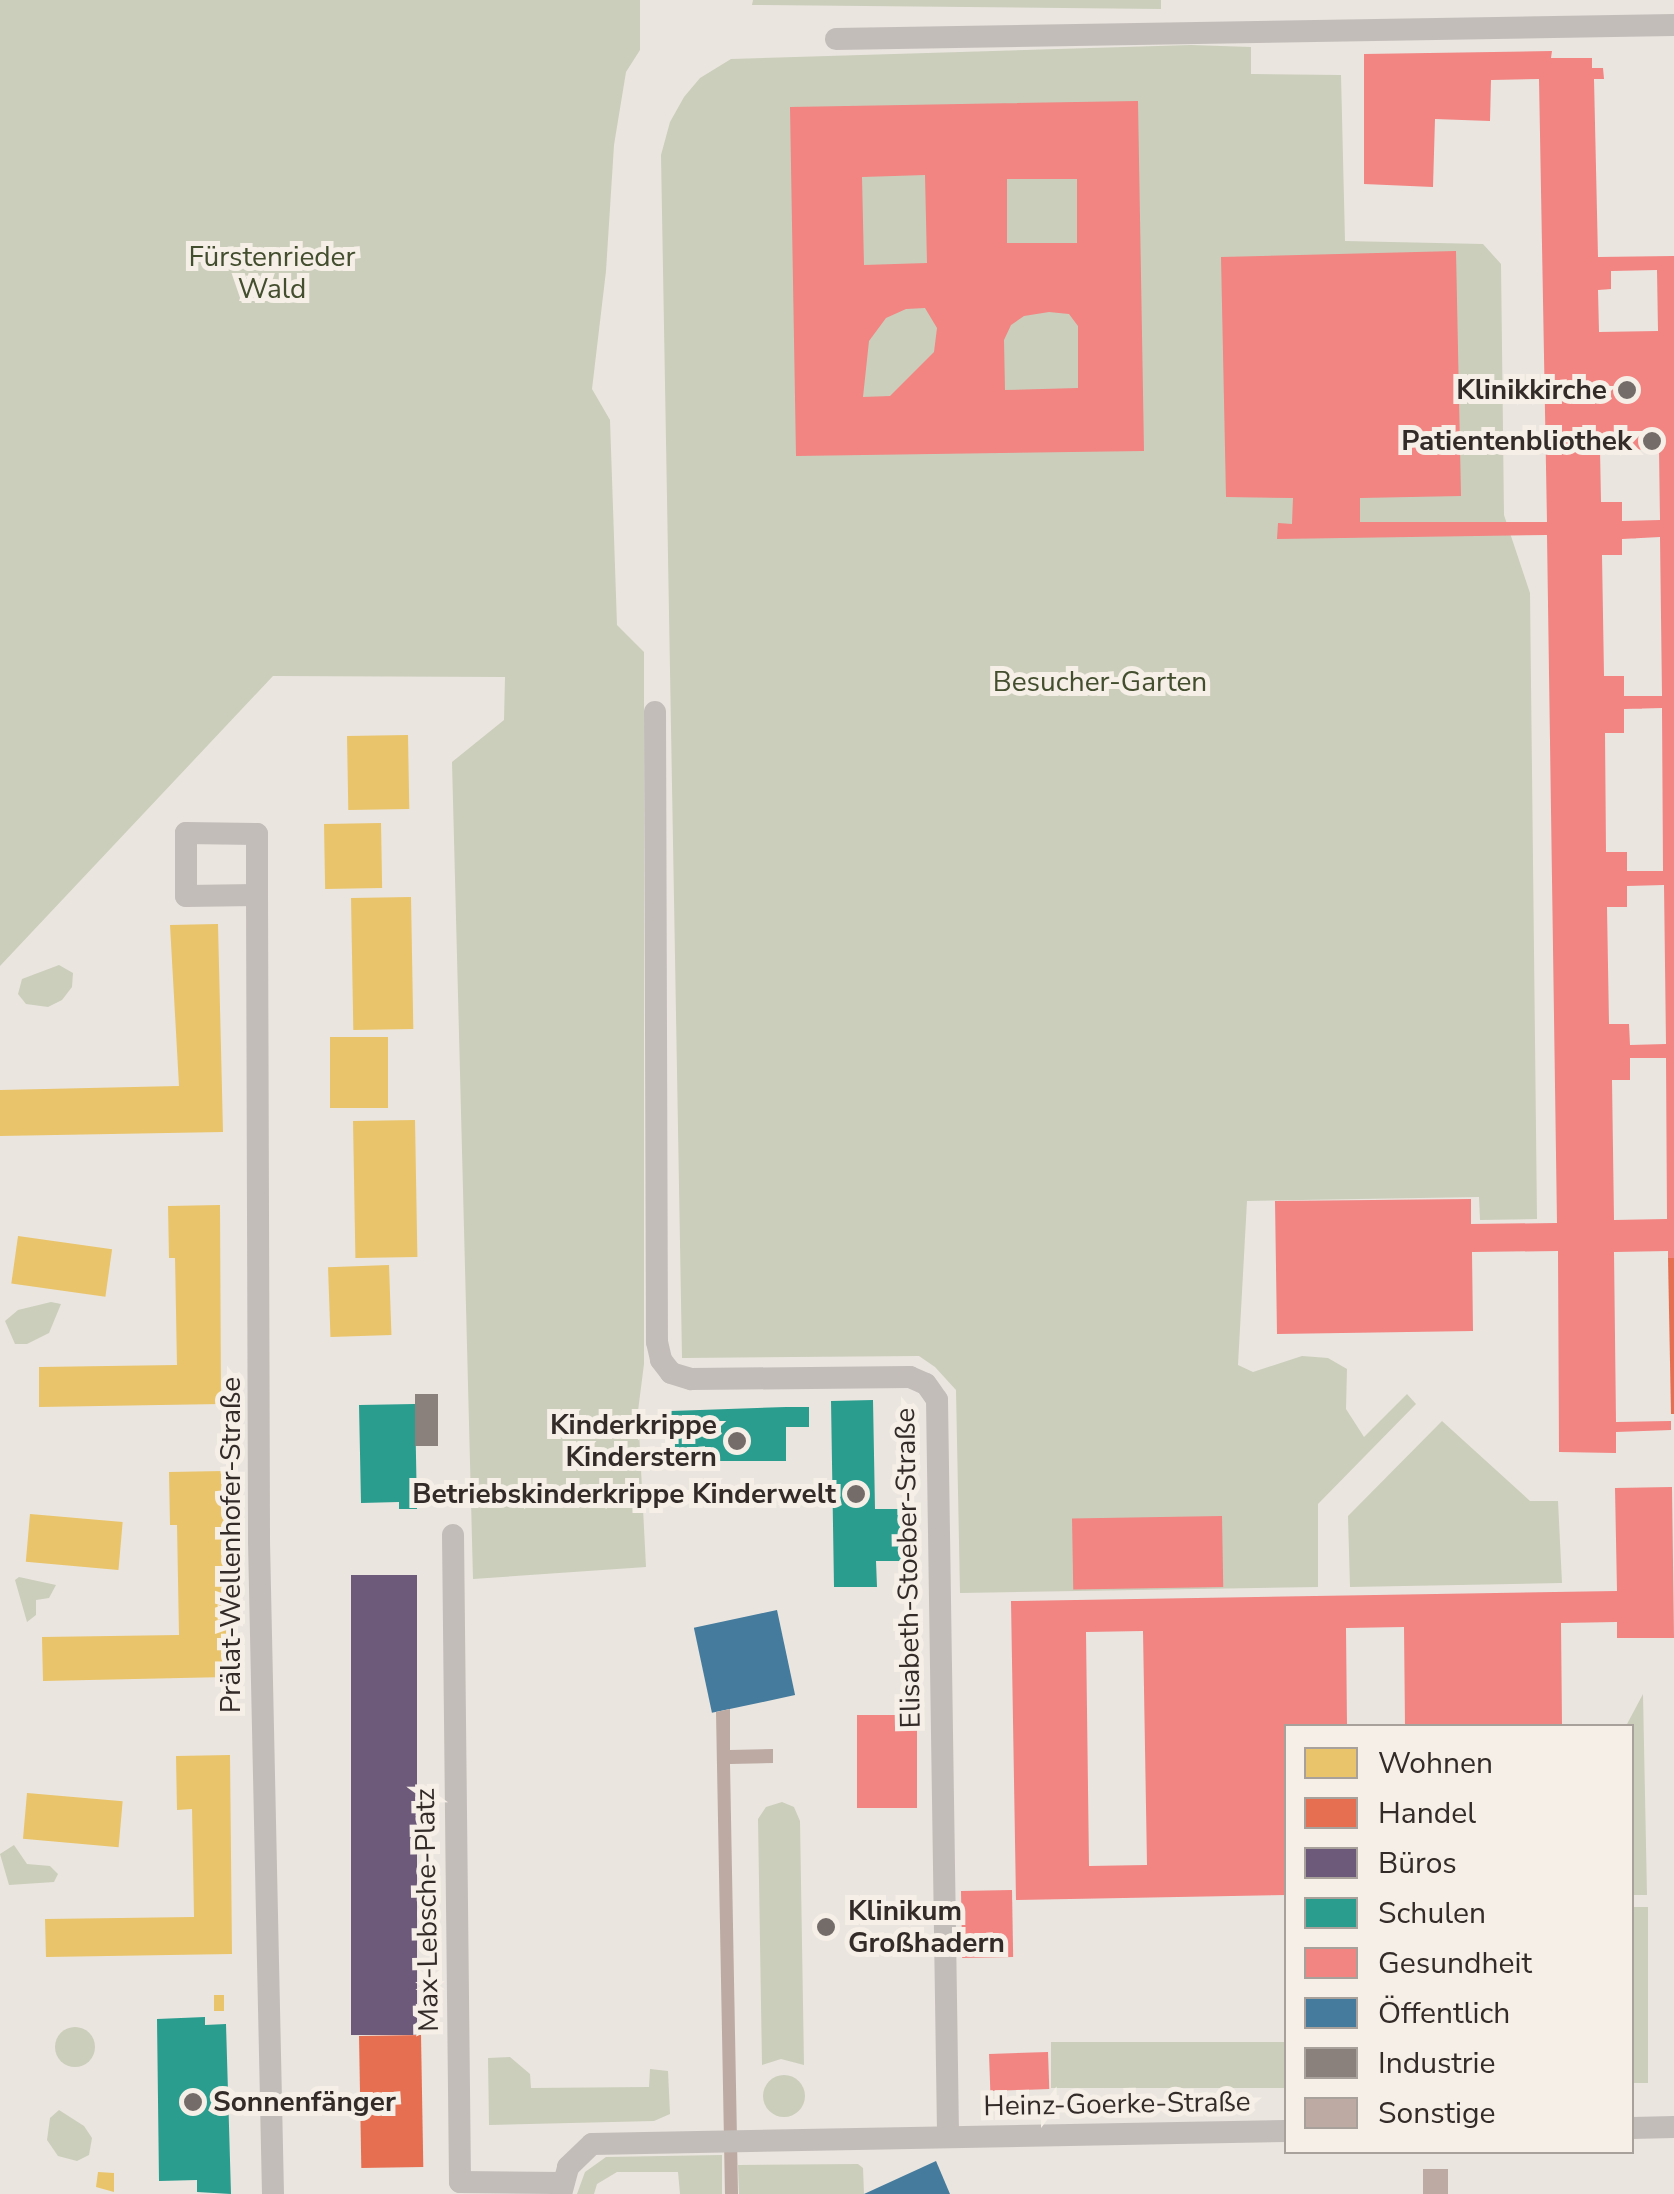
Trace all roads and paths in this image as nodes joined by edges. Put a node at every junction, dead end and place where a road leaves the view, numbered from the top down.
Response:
1 (1674, 25) edge
2 (836, 40) dead end
3 (654, 712) dead end
4 (257, 895) dead end
5 (453, 1535) dead end
6 (1674, 2127) edge
7 (1634, 2128) edge
8 (1284, 2131) edge
9 (948, 2136) junction
10 (562, 2188) edge
11 (273, 2194) edge

1 - 2 street
3 - 9 street, Elisabeth-Stoeber-Straße
4 - 11 street, Prälat-Wellenhofer-Straße
5 - 10 street, Max-Lebsche-Platz
6 - 7 street
8 - 9 street, Heinz-Goerke-Straße
9 - 10 street, Max-Lebsche-Platz

